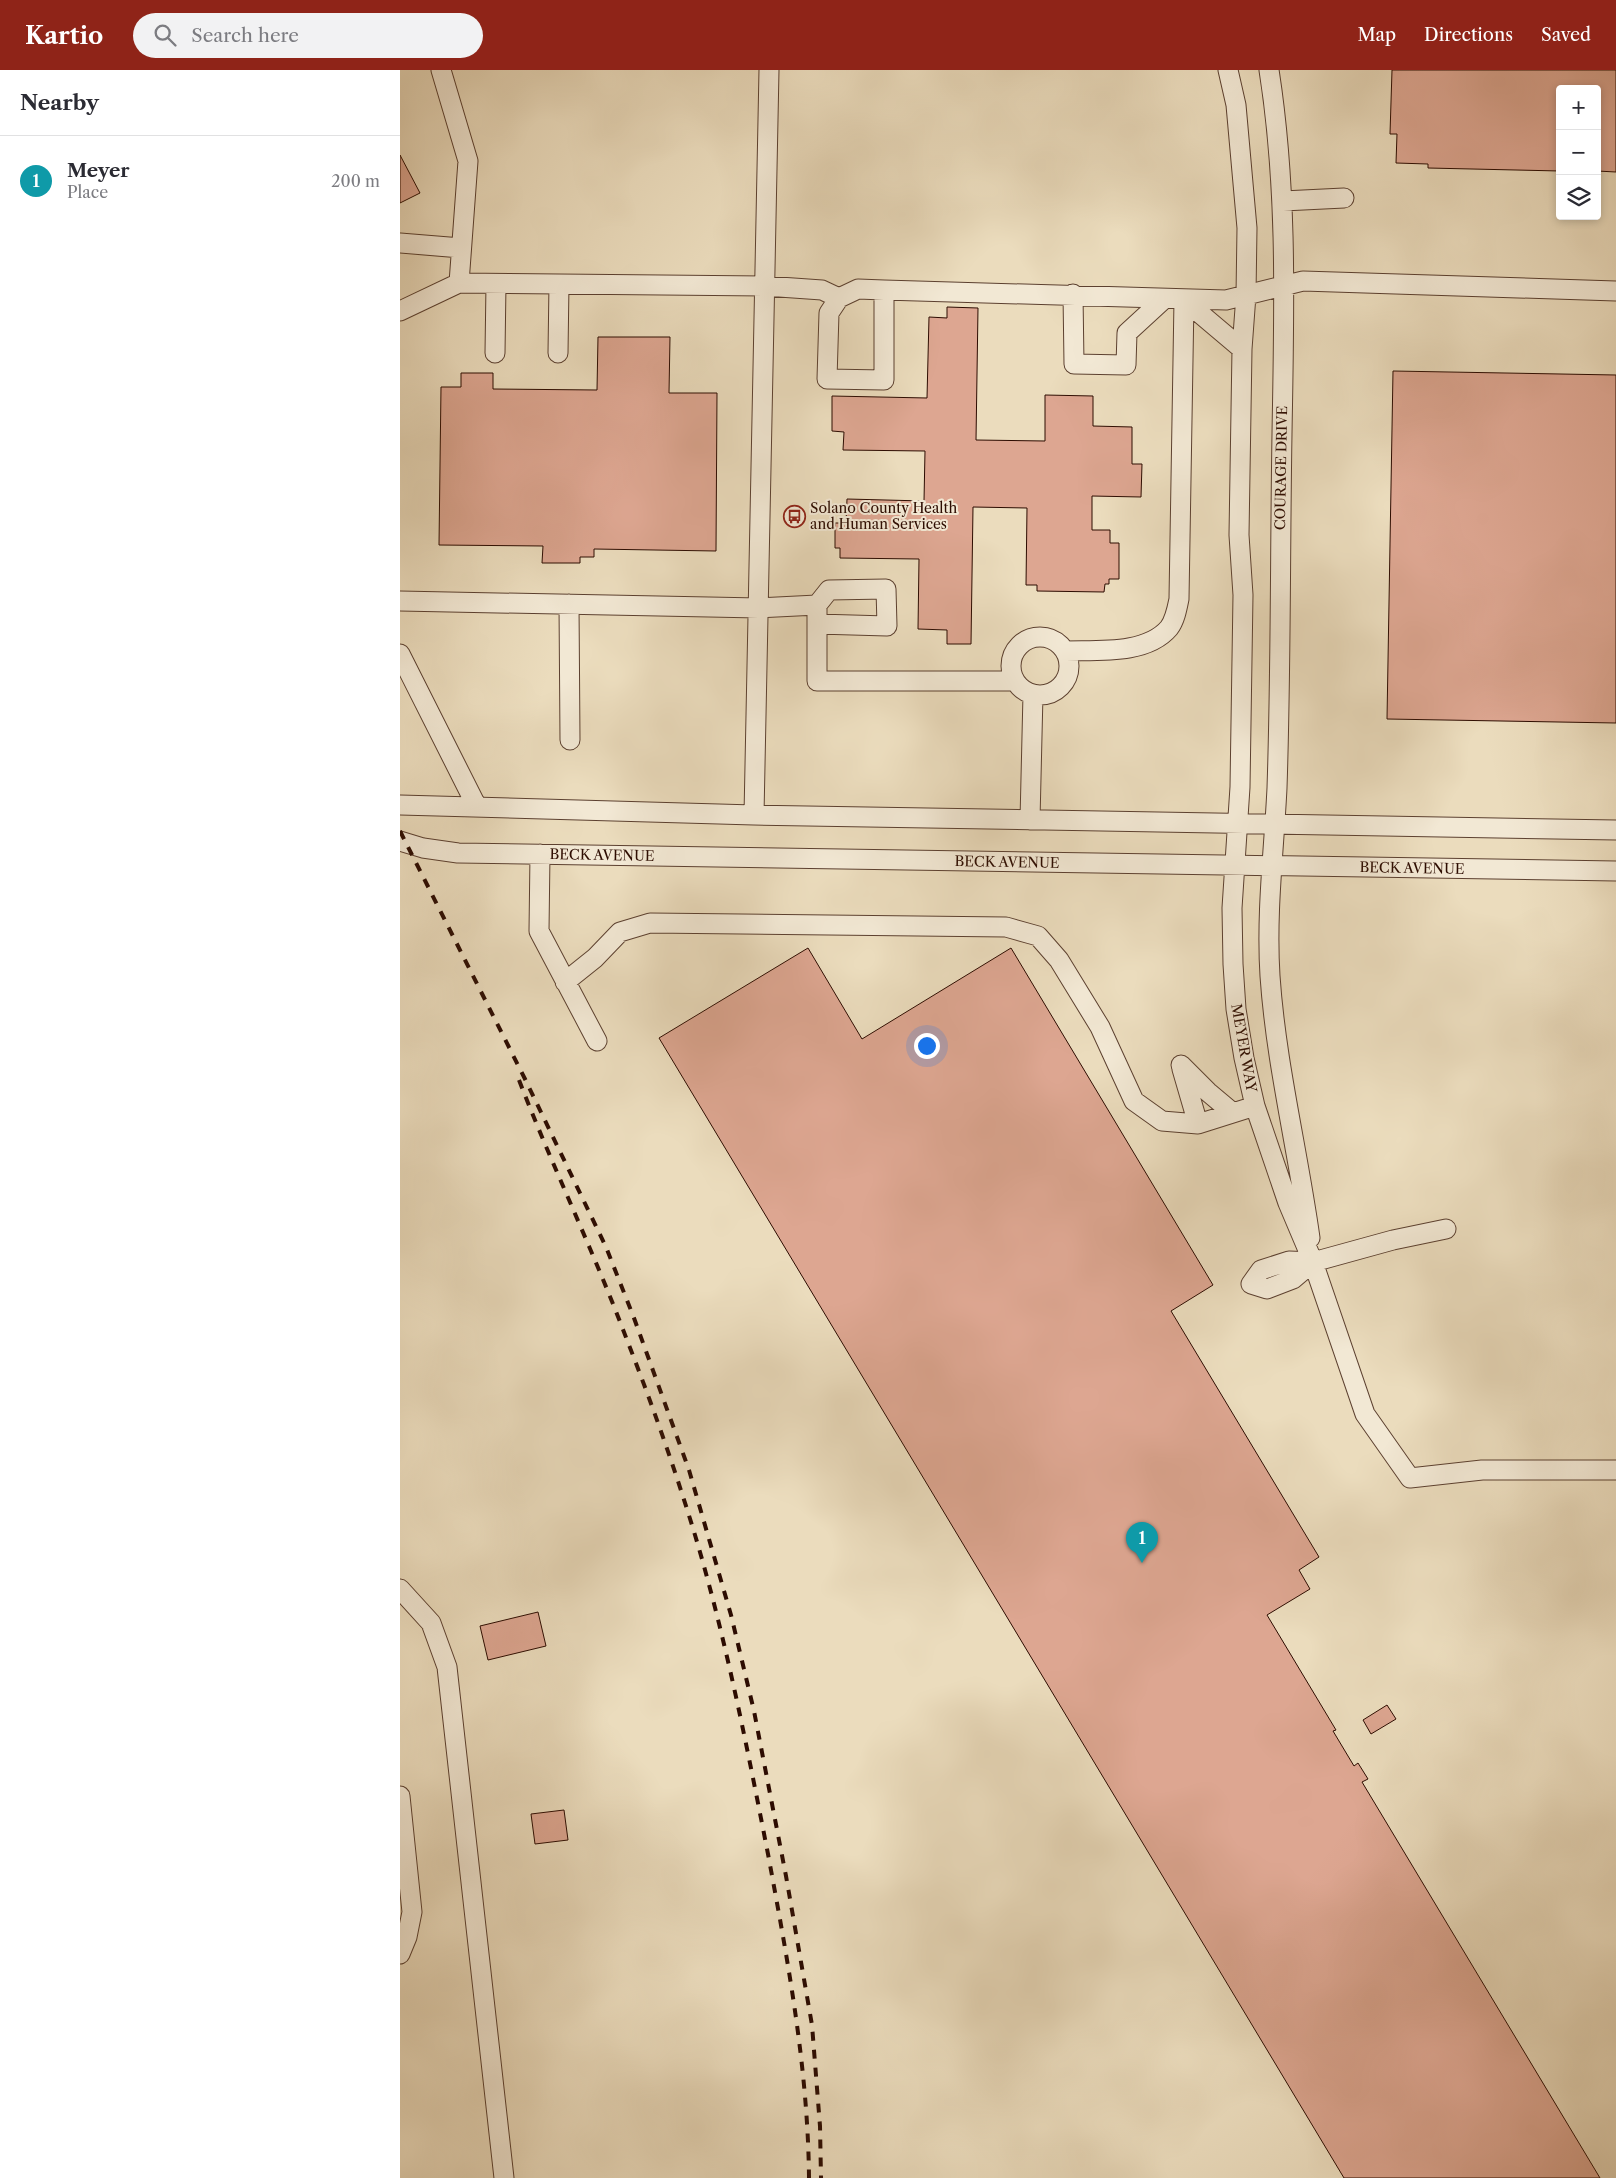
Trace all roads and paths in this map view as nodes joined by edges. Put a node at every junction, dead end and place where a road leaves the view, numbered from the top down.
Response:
1 (440, 70) edge
2 (769, 70) edge
3 (1228, 70) edge
4 (1269, 70) edge
5 (1344, 198) dead end
6 (1283, 201) junction
7 (400, 243) edge
8 (461, 248) junction
9 (459, 283) junction
10 (496, 284) junction
11 (559, 284) junction
12 (765, 286) junction
13 (1284, 286) junction
14 (884, 290) junction
15 (1616, 291) edge
16 (1074, 294) junction
17 (1246, 295) junction
18 (839, 298) junction
19 (1164, 299) junction
20 (1184, 300) junction
21 (400, 311) edge
22 (1242, 349) junction
23 (496, 353) dead end
24 (558, 353) dead end
25 (400, 601) edge
26 (569, 604) junction
27 (817, 605) junction
28 (759, 608) junction
29 (818, 624) junction
30 (1066, 651) junction
31 (400, 654) edge
32 (1015, 680) junction
33 (1032, 694) junction
34 (570, 740) dead end
35 (400, 805) edge
36 (477, 807) junction
37 (754, 815) junction
38 (1030, 820) junction
39 (1237, 823) junction
40 (1274, 824) junction
41 (1616, 830) edge
42 (400, 841) edge
43 (540, 854) junction
44 (1234, 865) junction
45 (1272, 866) junction
46 (1616, 871) edge
47 (565, 982) junction
48 (597, 1041) dead end
49 (1255, 1106) junction
50 (1233, 1113) junction
51 (1198, 1124) junction
52 (1446, 1229) dead end
53 (1313, 1262) junction
54 (1616, 1470) edge
55 (400, 1589) edge
56 (400, 1796) edge
57 (400, 1954) edge
58 (504, 2178) edge

1 - 8 street
2 - 12 street
3 - 17 street
4 - 6 street, COURAGE DRIVE
5 - 6 street
6 - 13 street, COURAGE DRIVE
7 - 8 street
8 - 9 street
9 - 10 street
9 - 21 street
10 - 11 street
10 - 23 street
11 - 12 street
11 - 24 street
12 - 18 street
12 - 28 street
13 - 15 street
13 - 17 street
13 - 40 street, COURAGE DRIVE
14 - 16 street
14 - 18 street
14 - 18 street
16 - 19 street
16 - 19 street
17 - 20 street
17 - 22 street
19 - 20 street
20 - 22 street
20 - 30 street
22 - 39 street
25 - 26 street
26 - 28 street
26 - 34 street
27 - 28 street
27 - 29 street
27 - 29 street
28 - 37 street
29 - 32 street
30 - 32 street
30 - 33 street
31 - 36 street
32 - 33 street
33 - 38 street
35 - 36 street
36 - 37 street
37 - 38 street
38 - 39 street
39 - 40 street
39 - 44 street, MEYER WAY
40 - 41 street
40 - 45 street, COURAGE DRIVE
42 - 43 street, BECK AVENUE
43 - 44 street, BECK AVENUE
43 - 47 street
44 - 45 street, BECK AVENUE
44 - 49 street, MEYER WAY
45 - 46 street, BECK AVENUE
45 - 53 street, MEYER WAY
47 - 48 street
47 - 51 street
49 - 50 street
49 - 53 street, MEYER WAY
50 - 51 street
50 - 51 street
52 - 53 street
53 - 54 street, MEYER WAY
55 - 58 street
56 - 57 street

